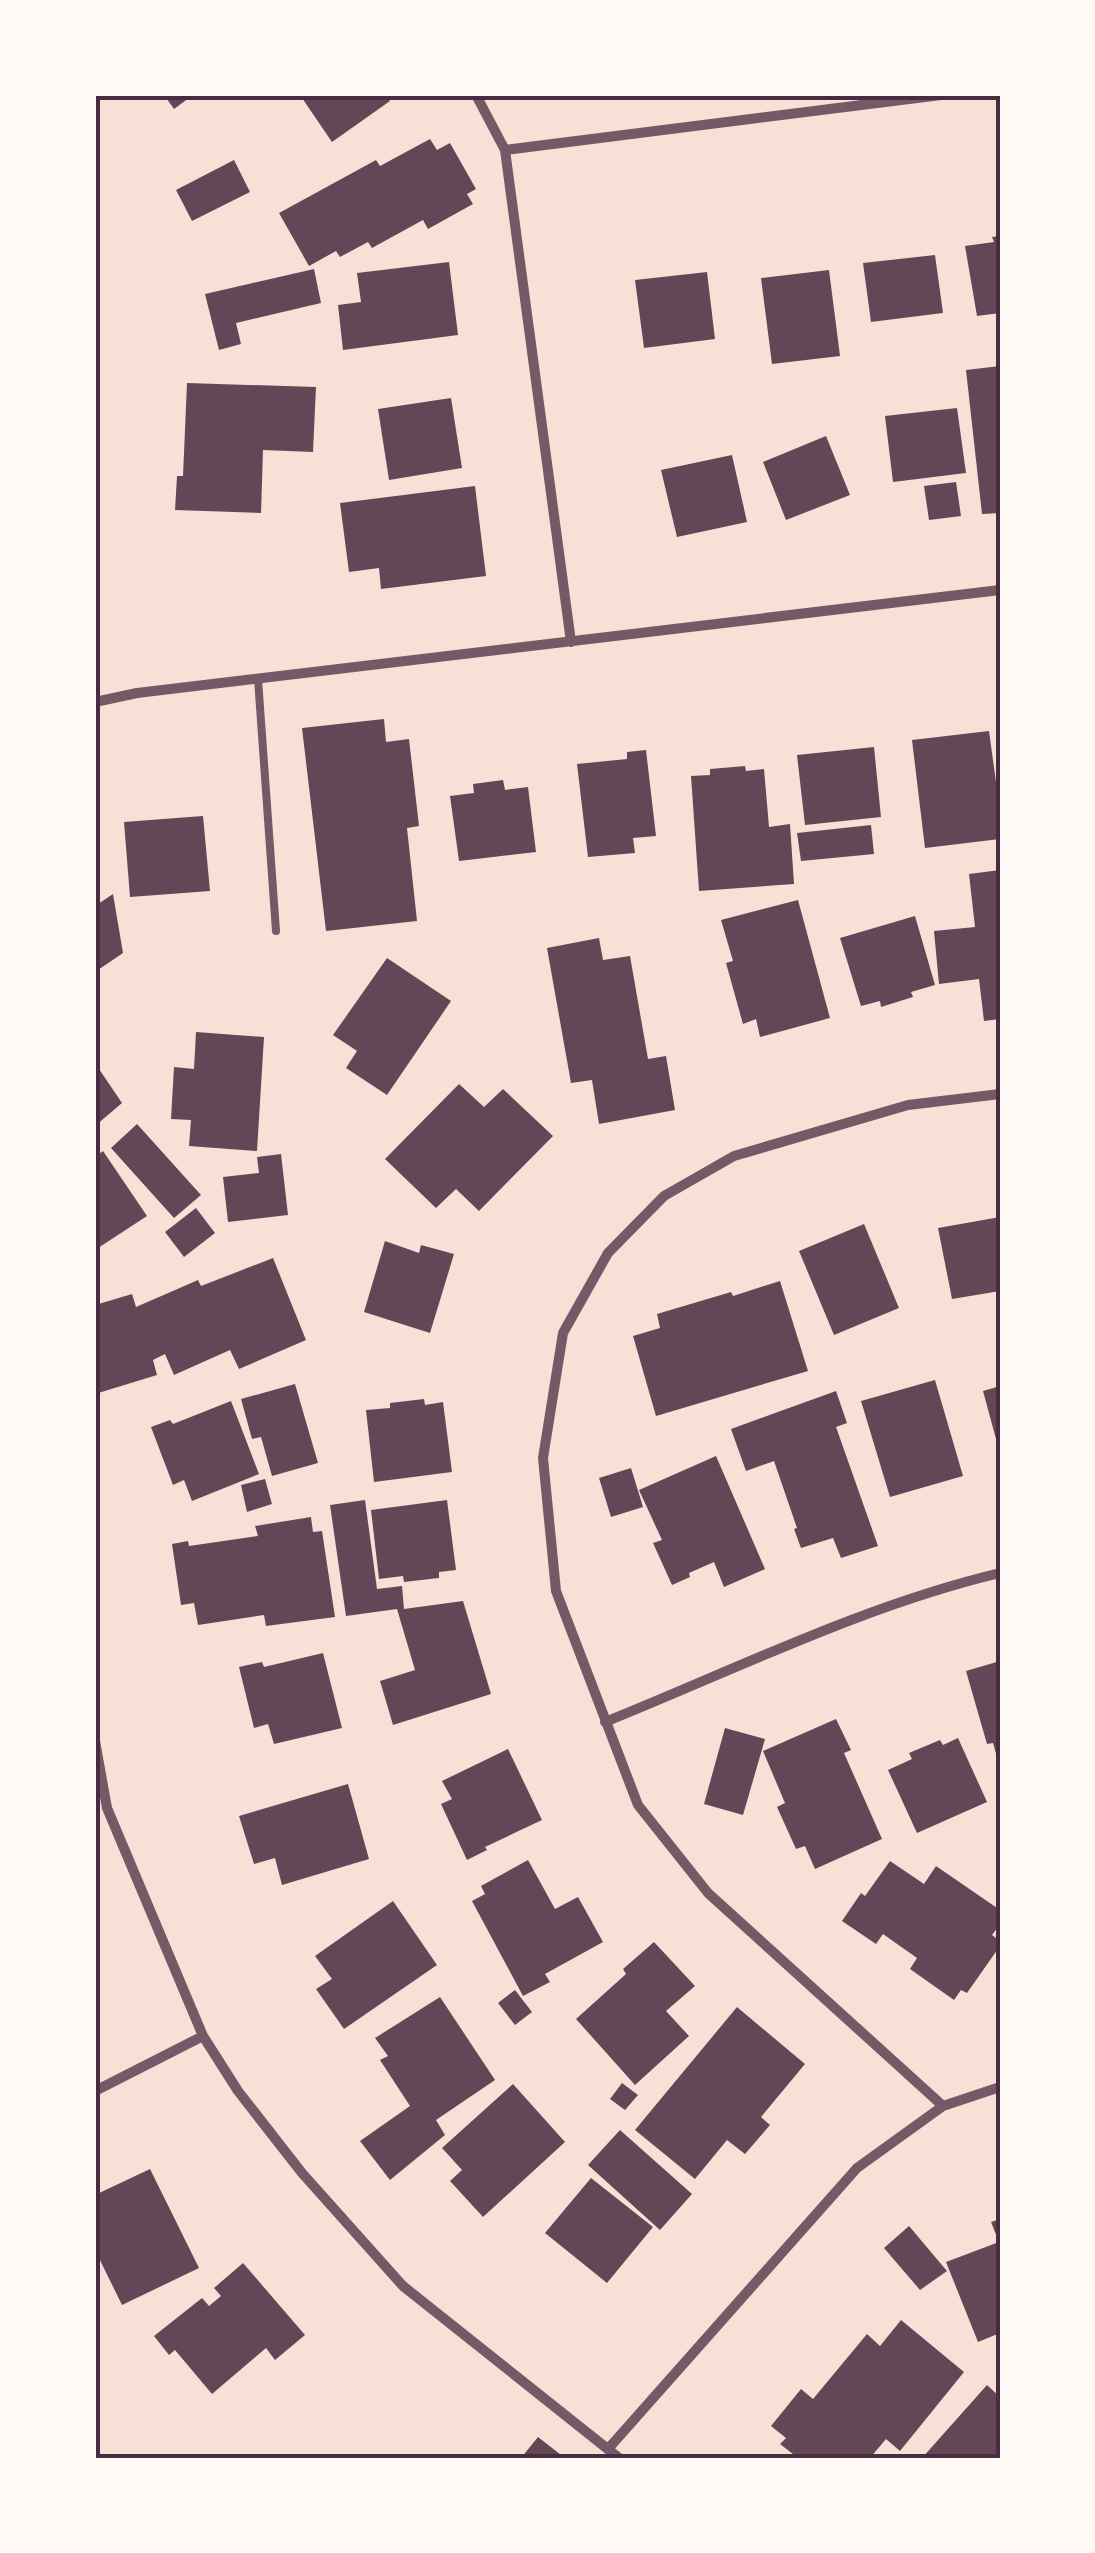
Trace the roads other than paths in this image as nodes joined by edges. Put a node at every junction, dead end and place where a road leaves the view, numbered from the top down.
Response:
1 (476, 95) edge
2 (941, 95) edge
3 (505, 150) junction
4 (1000, 590) edge
5 (571, 642) junction
6 (258, 679) junction
7 (95, 702) edge
8 (276, 931) dead end
9 (1000, 1094) edge
10 (1000, 1573) edge
11 (605, 1722) junction
12 (95, 1741) edge
13 (203, 2036) junction
14 (1000, 2087) edge
15 (95, 2091) edge
16 (943, 2106) junction
17 (608, 2449) junction
18 (618, 2458) edge

1 - 3 street
2 - 3 street
3 - 5 street
4 - 5 street
5 - 6 street
6 - 7 street
6 - 8 lane
9 - 11 street
10 - 11 street
11 - 16 street
12 - 13 street
13 - 15 street
13 - 17 street
14 - 16 street
16 - 17 street
17 - 18 street

